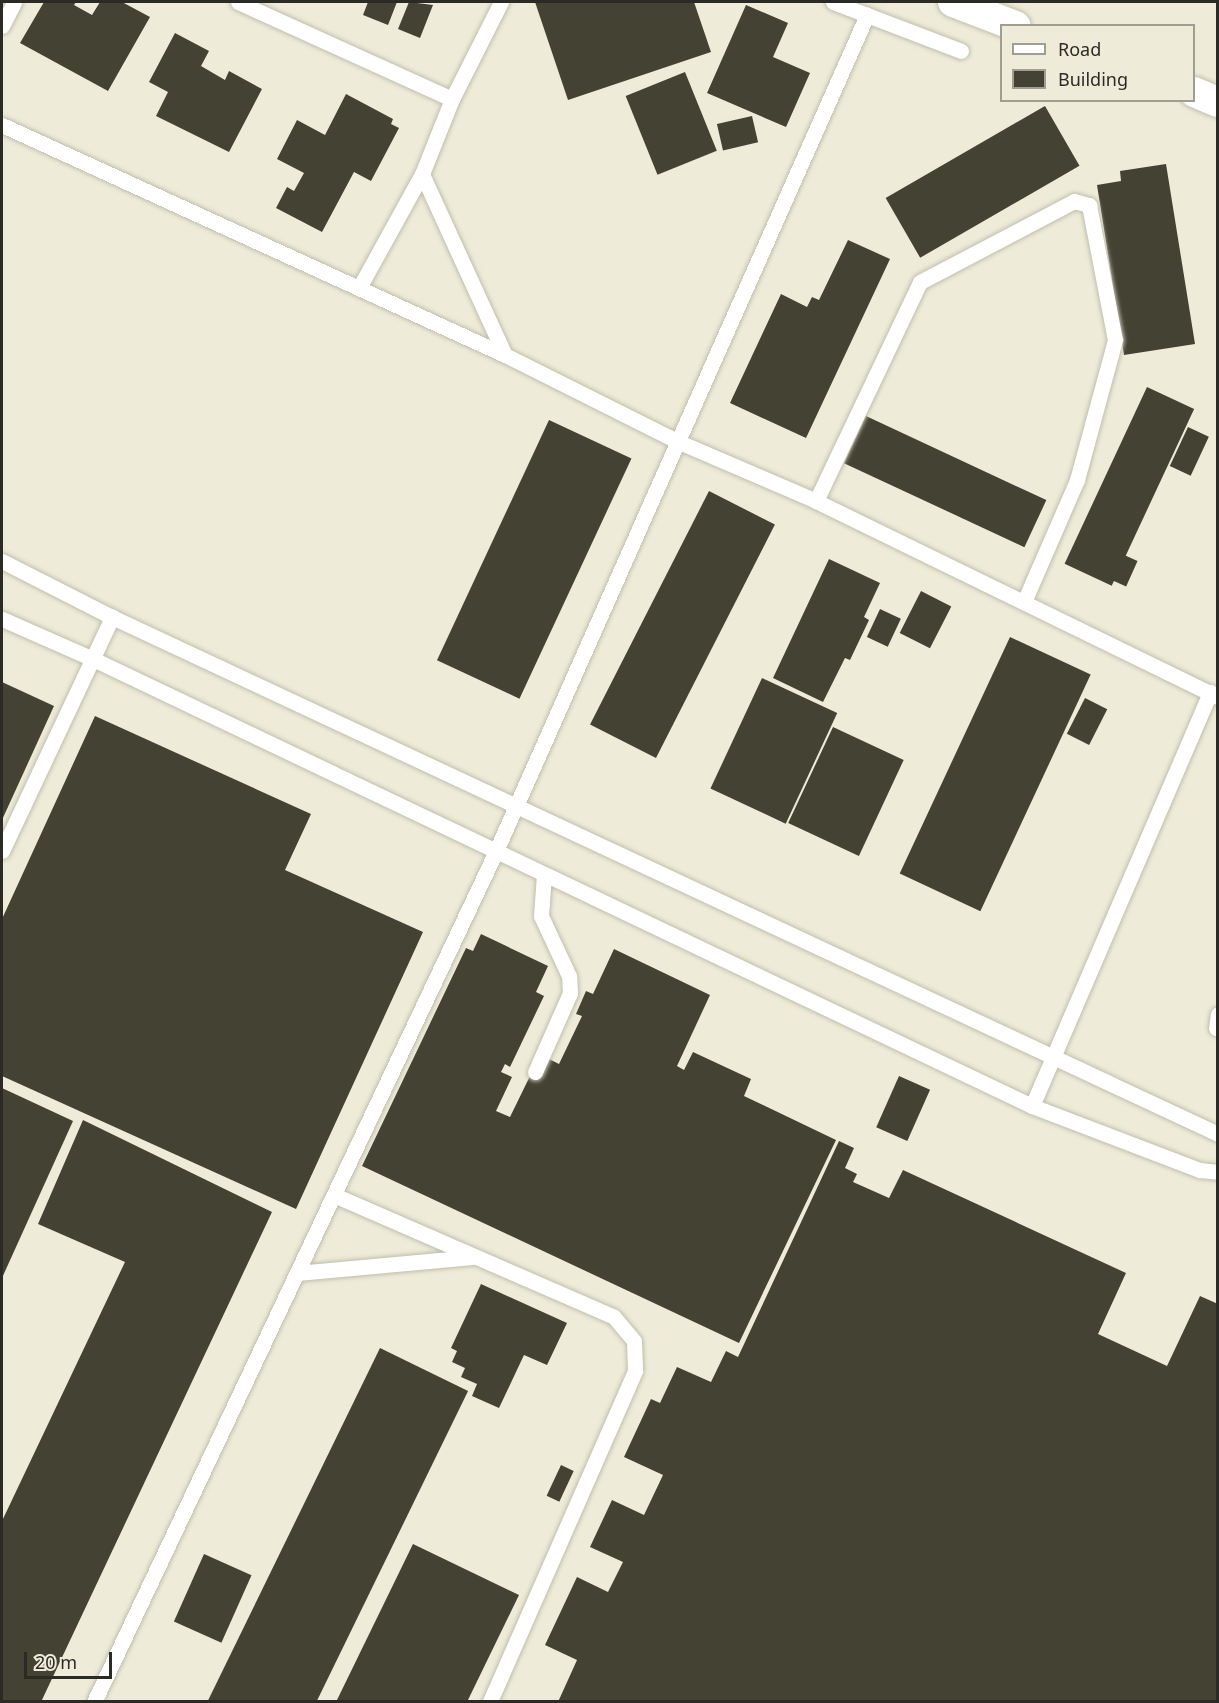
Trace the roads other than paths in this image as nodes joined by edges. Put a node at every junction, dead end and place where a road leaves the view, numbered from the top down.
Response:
1 (14, 2) edge
2 (238, 2) edge
3 (501, 2) edge
4 (832, 2) edge
5 (953, 2) edge
6 (867, 15) junction
7 (1011, 24) edge
8 (2, 26) edge
9 (962, 51) dead end
10 (1195, 93) edge
11 (452, 99) junction
12 (1218, 102) edge
13 (2, 125) edge
14 (422, 174) junction
15 (359, 288) junction
16 (505, 355) junction
17 (677, 441) junction
18 (816, 501) junction
19 (2, 561) edge
20 (1024, 602) junction
21 (112, 617) junction
22 (2, 620) edge
23 (93, 659) junction
24 (1214, 694) edge
25 (515, 806) junction
26 (2, 851) edge
27 (496, 851) junction
28 (544, 874) junction
29 (1053, 1057) junction
30 (535, 1072) dead end
31 (1032, 1106) junction
32 (1218, 1134) edge
33 (1218, 1172) edge
34 (334, 1195) junction
35 (475, 1256) junction
36 (297, 1273) junction
37 (94, 1701) edge
38 (490, 1701) edge

1 - 8 lane
2 - 11 lane
3 - 11 lane
4 - 6 lane
5 - 7 street
6 - 9 lane
6 - 17 lane
10 - 12 street
11 - 14 lane
13 - 15 lane
14 - 15 lane
14 - 16 lane
15 - 16 lane
16 - 17 lane
17 - 18 lane
17 - 25 lane
18 - 20 lane
18 - 20 lane
19 - 21 lane
20 - 24 lane
21 - 23 lane
21 - 25 lane
22 - 23 lane
23 - 26 lane
23 - 27 lane
24 - 29 lane
25 - 27 lane
25 - 29 lane
27 - 28 lane
27 - 34 lane
28 - 30 lane
28 - 31 lane
29 - 31 lane
29 - 32 lane
31 - 33 lane
34 - 35 lane
34 - 36 lane
35 - 36 lane
35 - 38 lane
36 - 37 lane

